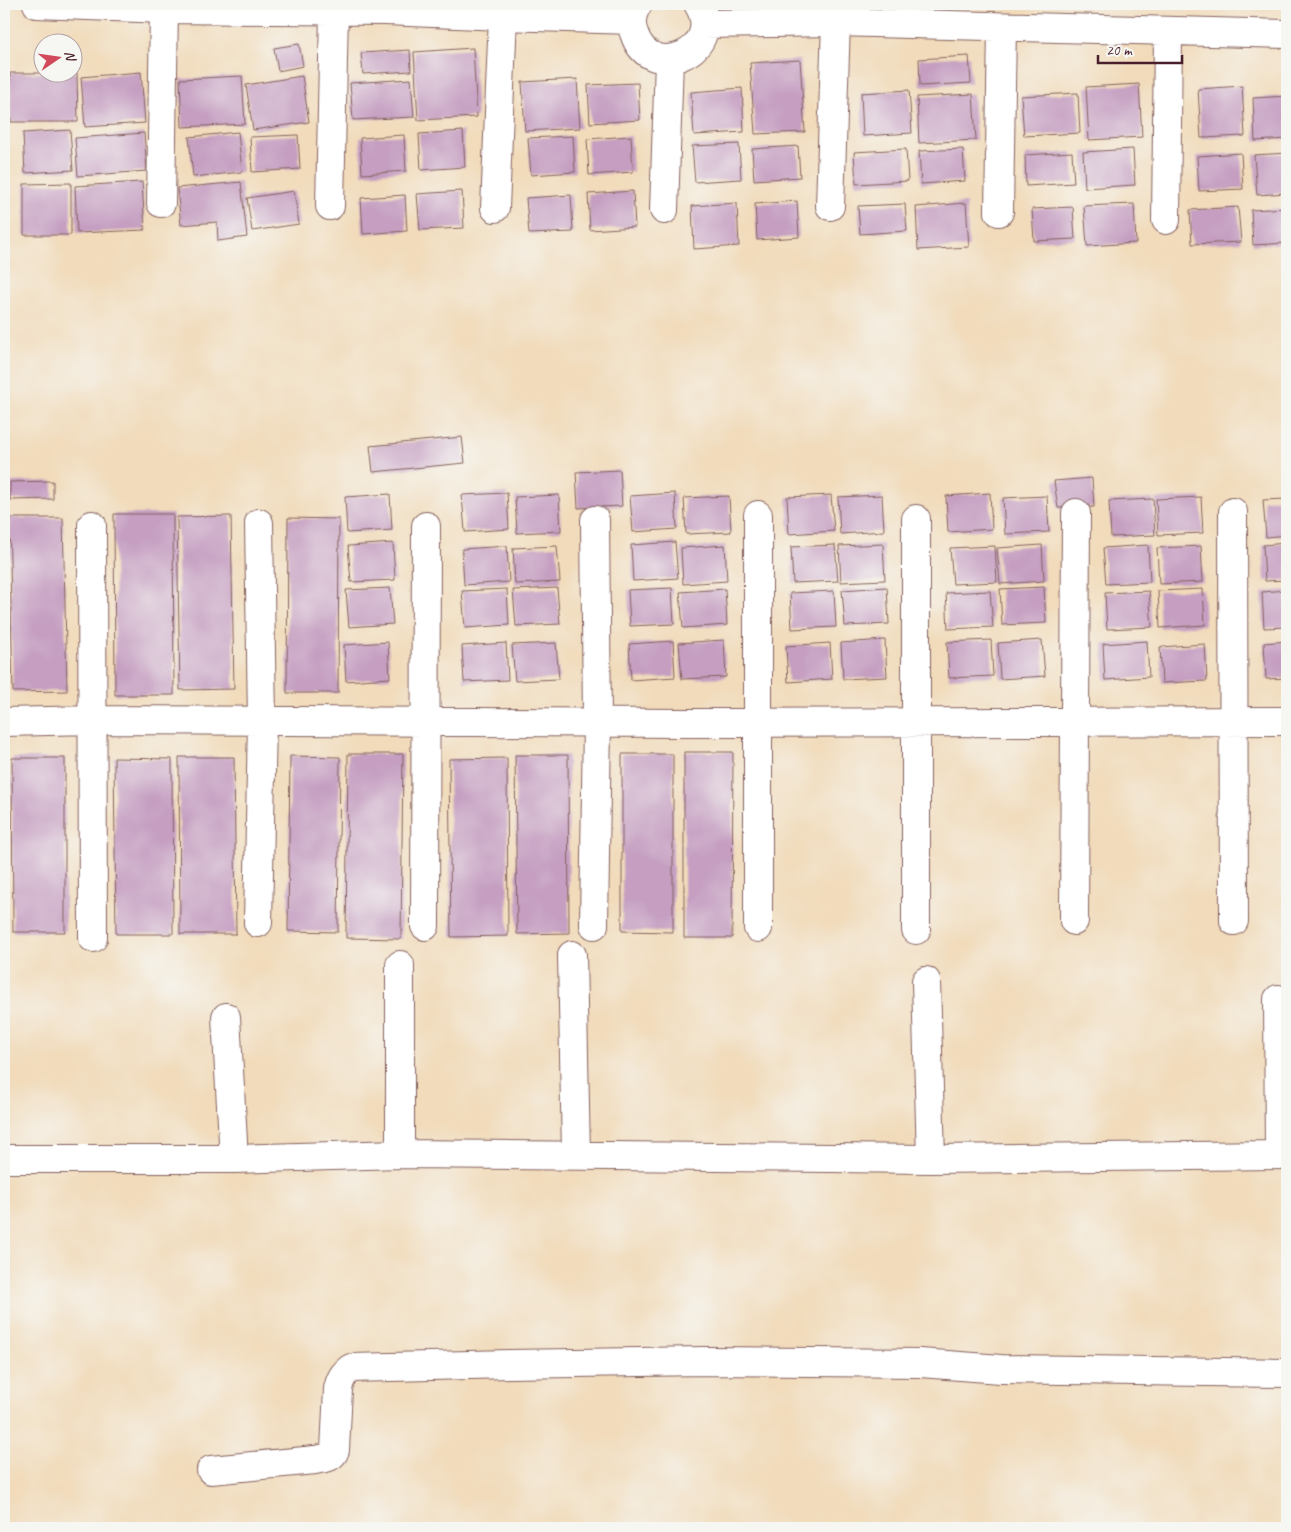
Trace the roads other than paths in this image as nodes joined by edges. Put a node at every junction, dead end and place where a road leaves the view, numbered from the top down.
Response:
1 (37, 4) edge
2 (164, 9) junction
3 (334, 10) junction
4 (635, 12) edge
5 (702, 14) edge
6 (503, 16) junction
7 (836, 22) junction
8 (1002, 27) junction
9 (1168, 32) junction
10 (1287, 34) edge
11 (669, 60) junction
12 (161, 203) dead end
13 (330, 206) dead end
14 (830, 206) dead end
15 (495, 208) dead end
16 (664, 210) dead end
17 (999, 212) dead end
18 (1166, 220) dead end
19 (1233, 512) dead end
20 (1076, 513) dead end
21 (758, 515) dead end
22 (916, 519) dead end
23 (595, 520) dead end
24 (259, 523) dead end
25 (92, 525) dead end
26 (426, 526) dead end
27 (92, 720) junction
28 (262, 721) junction
29 (1075, 721) junction
30 (1287, 721) edge
31 (4, 722) edge
32 (425, 722) junction
33 (597, 722) junction
34 (1234, 722) junction
35 (758, 723) junction
36 (915, 723) junction
37 (1074, 921) dead end
38 (1234, 921) dead end
39 (258, 923) dead end
40 (594, 925) dead end
41 (425, 926) dead end
42 (758, 928) dead end
43 (916, 930) dead end
44 (93, 938) dead end
45 (572, 955) dead end
46 (400, 965) dead end
47 (926, 982) dead end
48 (1278, 998) dead end
49 (226, 1018) dead end
50 (400, 1154) junction
51 (576, 1155) junction
52 (1283, 1155) edge
53 (4, 1159) edge
54 (234, 1159) junction
55 (931, 1159) junction
56 (1287, 1373) edge
57 (211, 1470) dead end

1 - 2 street
2 - 3 street
2 - 12 street
3 - 6 street
3 - 13 street
4 - 6 street
4 - 11 street
5 - 7 street
5 - 11 street
6 - 15 street
7 - 8 street
7 - 14 street
8 - 9 street
8 - 17 street
9 - 10 street
9 - 18 street
11 - 16 street
19 - 34 street
20 - 29 street
21 - 35 street
22 - 36 street
23 - 33 street
24 - 28 street
25 - 27 street
26 - 32 street
27 - 28 street
27 - 31 street
27 - 44 street
28 - 32 street
28 - 39 street
29 - 34 street
29 - 36 street
29 - 37 street
30 - 34 street
32 - 33 street
32 - 41 street
33 - 35 street
33 - 40 street
34 - 38 street
35 - 36 street
35 - 42 street
36 - 43 street
45 - 51 street
46 - 50 street
47 - 55 street
48 - 52 street
49 - 54 street
50 - 51 street
50 - 54 street
51 - 55 street
52 - 55 street
53 - 54 street
56 - 57 street

